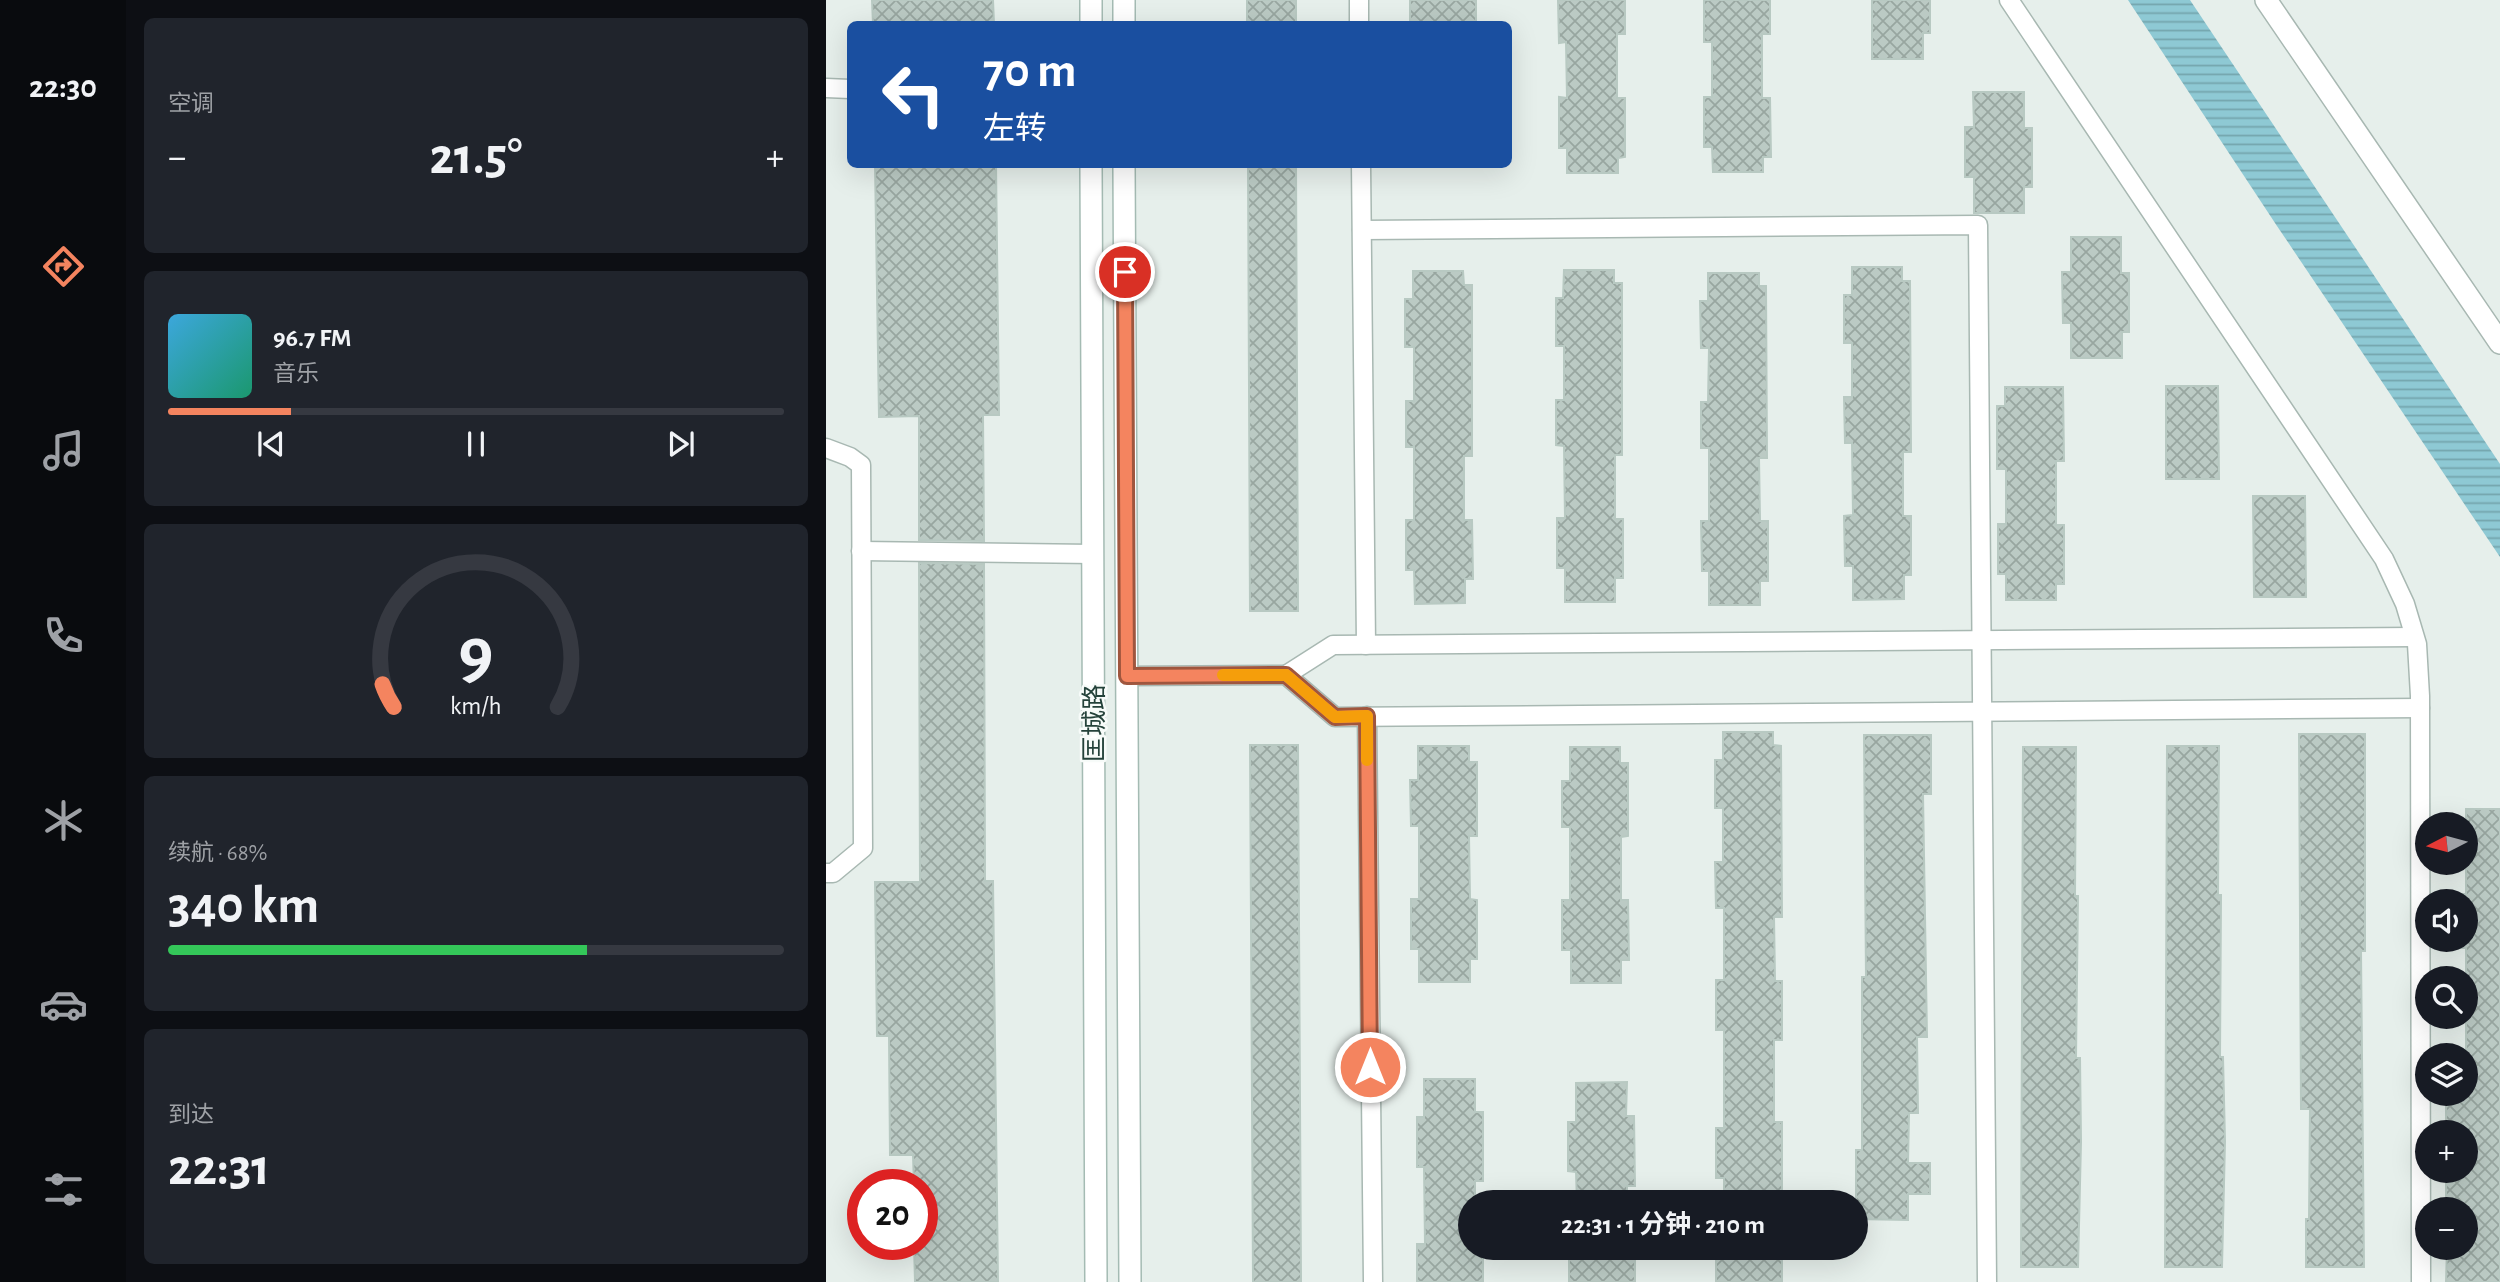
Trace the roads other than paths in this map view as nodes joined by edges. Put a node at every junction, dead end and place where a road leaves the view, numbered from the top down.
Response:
1 (1091, 0) edge
2 (1124, 0) edge
3 (1359, 0) edge
4 (2009, 0) edge
5 (2266, 0) edge
6 (1091, 21) edge
7 (1124, 21) edge
8 (1359, 21) edge
9 (826, 88) edge
10 (847, 89) edge
11 (1091, 168) edge
12 (1124, 168) edge
13 (1361, 168) edge
14 (1362, 230) junction
15 (2500, 343) edge
16 (826, 448) edge
17 (861, 551) junction
18 (1093, 554) junction
19 (2414, 637) junction
20 (1981, 641) junction
21 (1366, 645) junction
22 (1286, 675) junction
23 (1127, 676) junction
24 (2420, 708) junction
25 (1982, 712) junction
26 (1367, 716) junction
27 (826, 873) edge
28 (1096, 1282) edge
29 (1130, 1282) edge
30 (1373, 1282) edge
31 (1987, 1282) edge
32 (2421, 1282) edge

1 - 6 main road
2 - 7 main road
3 - 8 lane
4 - 19 lane
5 - 15 main road
9 - 10 lane
11 - 18 main road, 匡城路
12 - 23 main road, 匡城路
13 - 14 lane
14 - 20 lane
14 - 21 lane
16 - 17 lane
17 - 18 lane
17 - 27 lane
18 - 28 main road, 匡城路
19 - 20 lane
19 - 24 lane
20 - 21 lane
20 - 25 lane
21 - 22 lane
22 - 23 lane
22 - 26 lane
23 - 29 main road, 匡城路
24 - 25 lane
24 - 32 lane
25 - 26 lane
25 - 31 lane
26 - 30 lane

